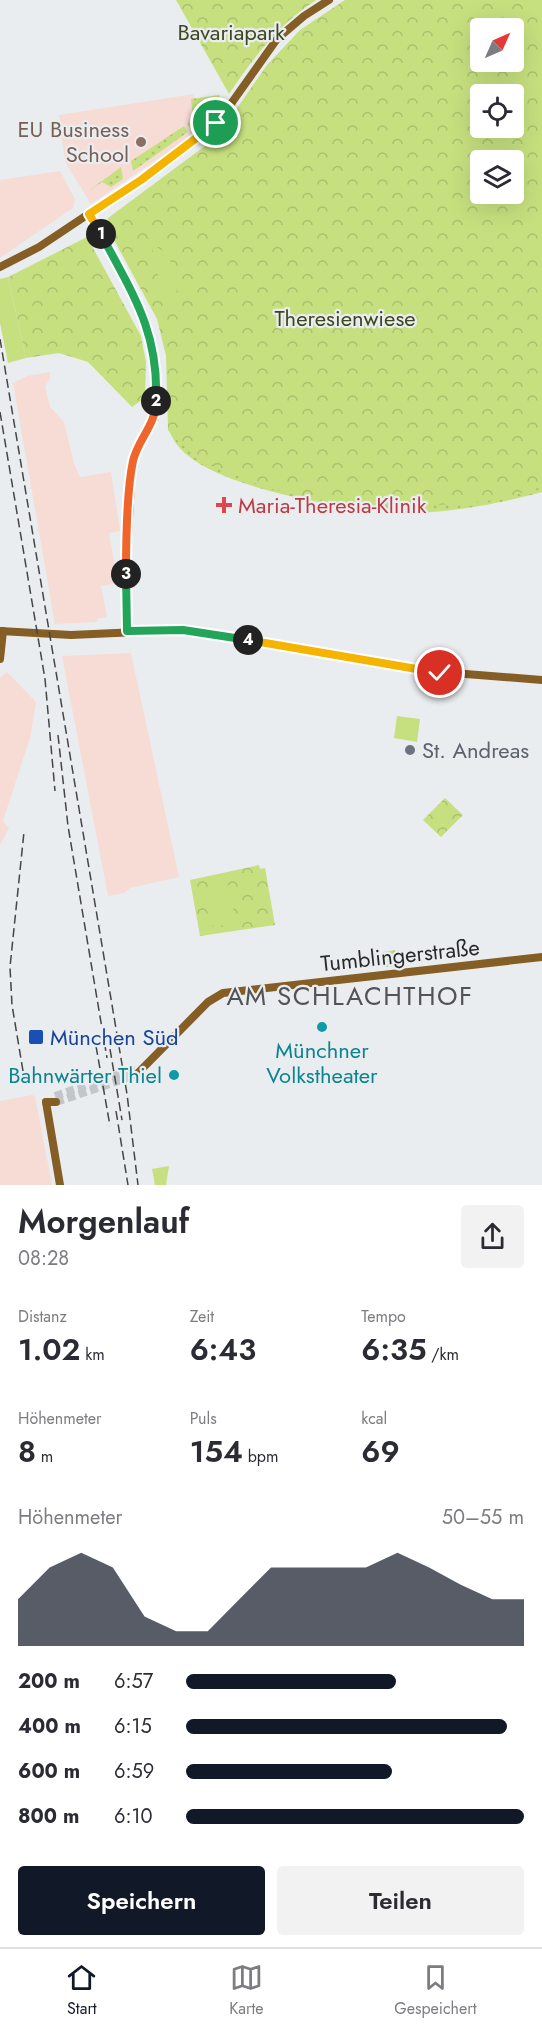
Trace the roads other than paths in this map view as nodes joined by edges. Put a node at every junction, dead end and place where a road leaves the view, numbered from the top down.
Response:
1 (329, 0) edge
2 (89, 214) junction
3 (0, 267) edge
4 (127, 631) junction
5 (1, 638) edge
6 (0, 659) edge
7 (542, 680) edge
8 (542, 957) edge
9 (136, 1072) tunnel mouth
10 (56, 1099) dead end
11 (60, 1185) edge

1 - 2 main road
2 - 3 main road
2 - 4 main road
4 - 5 main road
4 - 7 main road
5 - 6 main road
8 - 9 main road, Tumblingerstraße
10 - 11 main road

